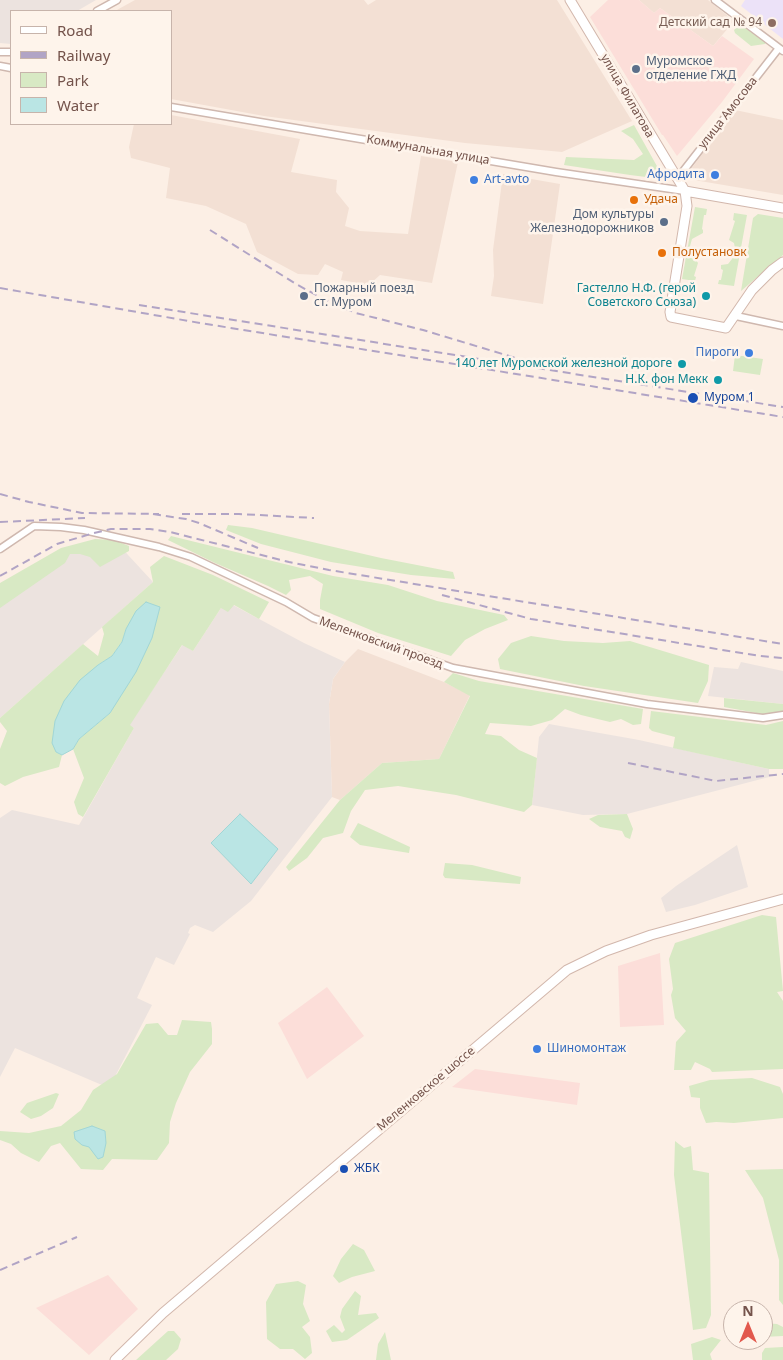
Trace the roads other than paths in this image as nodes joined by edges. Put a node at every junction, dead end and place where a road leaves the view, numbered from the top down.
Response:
1 (117, 0) edge
2 (570, 0) edge
3 (715, 0) edge
4 (99, 10) edge
5 (781, 49) edge
6 (172, 107) edge
7 (677, 179) junction
8 (685, 191) junction
9 (783, 208) edge
10 (783, 262) edge
11 (736, 316) junction
12 (783, 326) edge
13 (0, 549) edge
14 (783, 715) edge
15 (783, 899) edge
16 (115, 1360) edge

1 - 4 street
2 - 7 main road, улица Филатова
3 - 5 street
5 - 7 street, улица Амосова
6 - 8 street, Коммунальная улица
7 - 8 main road, улица Филатова
8 - 9 main road
8 - 11 main road
10 - 11 main road
11 - 12 street
13 - 14 street, Меленковский проезд
15 - 16 main road, Меленковское шоссе

